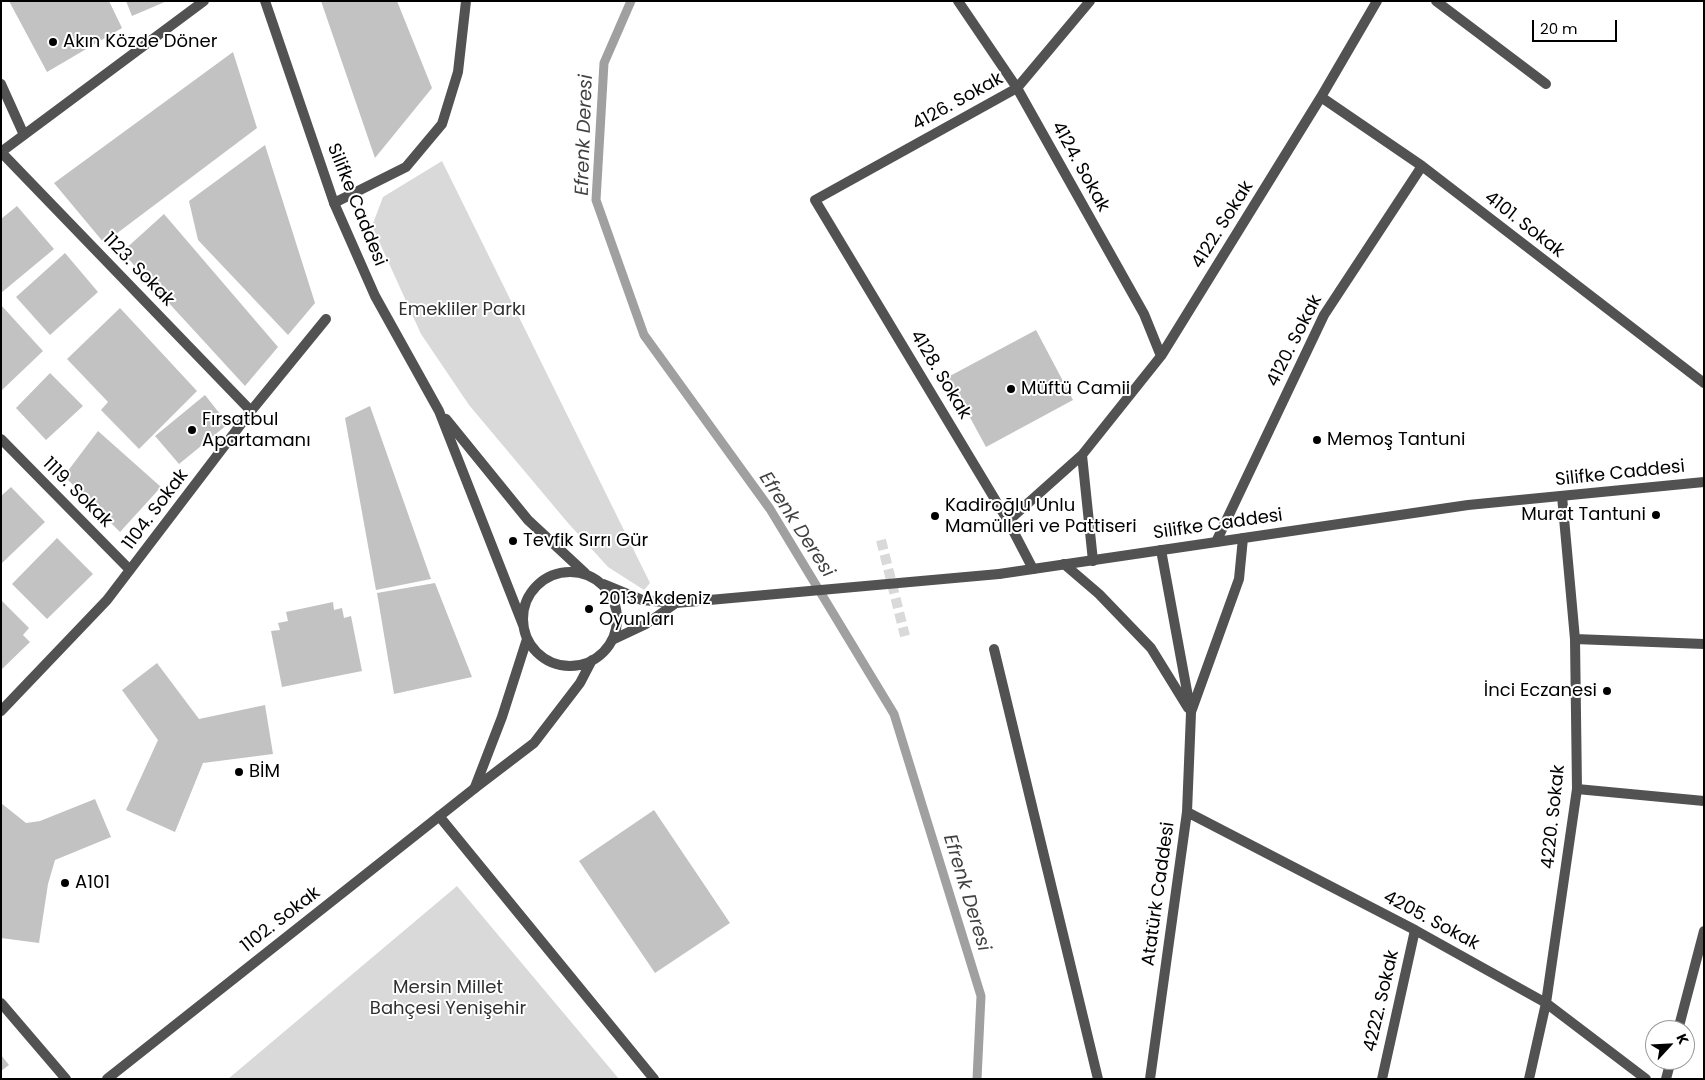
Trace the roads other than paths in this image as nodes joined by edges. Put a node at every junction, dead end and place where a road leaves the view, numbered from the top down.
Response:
1 (204, 1) edge
2 (265, 1) edge
3 (466, 1) edge
4 (958, 1) edge
5 (1090, 1) edge
6 (1377, 1) edge
7 (1436, 1) edge
8 (1, 84) edge
9 (1546, 84) dead end
10 (1017, 88) junction
11 (1321, 97) junction
12 (24, 135) junction
13 (1, 152) edge
14 (1422, 166) junction
15 (815, 200) joint
16 (334, 203) junction
17 (326, 319) dead end
18 (1161, 356) junction
19 (1704, 383) edge
20 (251, 411) junction
21 (439, 411) junction
22 (1, 439) edge
23 (1082, 455) junction
24 (1704, 482) edge
25 (1562, 496) junction
26 (1008, 521) junction
27 (1243, 538) junction
28 (1216, 542) junction
29 (1161, 550) junction
30 (1093, 561) junction
31 (1064, 564) junction
32 (1033, 569) junction
33 (130, 570) junction
34 (585, 574) junction
35 (600, 583) junction
36 (676, 603) junction
37 (523, 625) junction
38 (527, 639) junction
39 (1575, 639) junction
40 (612, 640) junction
41 (1704, 644) edge
42 (994, 649) dead end
43 (592, 660) junction
44 (1, 711) edge
45 (1191, 713) junction
46 (475, 788) junction
47 (1577, 789) junction
48 (1704, 801) edge
49 (1187, 812) junction
50 (439, 816) junction
51 (1415, 930) junction
52 (1704, 931) edge
53 (1, 1003) edge
54 (1546, 1003) junction
55 (1681, 1020) edge
56 (66, 1079) edge
57 (107, 1079) edge
58 (654, 1079) edge
59 (1098, 1079) edge
60 (1150, 1079) edge
61 (1382, 1079) edge
62 (1529, 1079) edge
63 (1646, 1079) edge

1 - 12 street
2 - 16 street, Silifke Caddesi
3 - 16 street
4 - 10 street, 4124. Sokak
5 - 10 street, 4126. Sokak
6 - 11 street, 4122. Sokak
7 - 9 street
8 - 12 street
10 - 15 street, 4126. Sokak
10 - 18 street, 4124. Sokak
11 - 14 street, 4101. Sokak
11 - 18 street, 4122. Sokak
12 - 13 street
13 - 20 street, 1123. Sokak
14 - 19 street, 4101. Sokak
14 - 28 street, 4120. Sokak
15 - 26 street, 4128. Sokak
16 - 21 street, Silifke Caddesi
17 - 20 street, 1104. Sokak
18 - 23 street, 4122. Sokak
20 - 33 street, 1104. Sokak
21 - 34 street
21 - 37 street
22 - 33 street, 1119. Sokak
23 - 26 street, 4122. Sokak
23 - 30 street
24 - 25 street, Silifke Caddesi
25 - 27 street, Silifke Caddesi
25 - 39 street, 4220. Sokak
26 - 32 street, 4128. Sokak
27 - 28 street, Silifke Caddesi
27 - 45 street, Atatürk Caddesi
28 - 29 street, Silifke Caddesi
29 - 30 street, Silifke Caddesi
29 - 45 street, Atatürk Caddesi
30 - 31 street, Silifke Caddesi
31 - 32 street, Silifke Caddesi
31 - 45 street
32 - 36 street, Silifke Caddesi, bridge
33 - 44 street, 1104. Sokak
34 - 35 street
34 - 37 street
35 - 36 street, Silifke Caddesi
35 - 40 street
36 - 40 street
37 - 38 street
38 - 43 street
38 - 46 street
39 - 41 street
39 - 47 street, 4220. Sokak
40 - 43 street
42 - 59 street
43 - 46 street, 1102. Sokak
45 - 49 street, Atatürk Caddesi
46 - 50 street, 1102. Sokak
47 - 48 street
47 - 54 street, 4220. Sokak
49 - 51 street, 4205. Sokak
49 - 60 street, Atatürk Caddesi
50 - 57 street, 1102. Sokak
50 - 58 street
51 - 54 street, 4205. Sokak
51 - 61 street, 4222. Sokak
52 - 55 street
53 - 56 street
54 - 62 street, 4220. Sokak
54 - 63 street, 4205. Sokak

